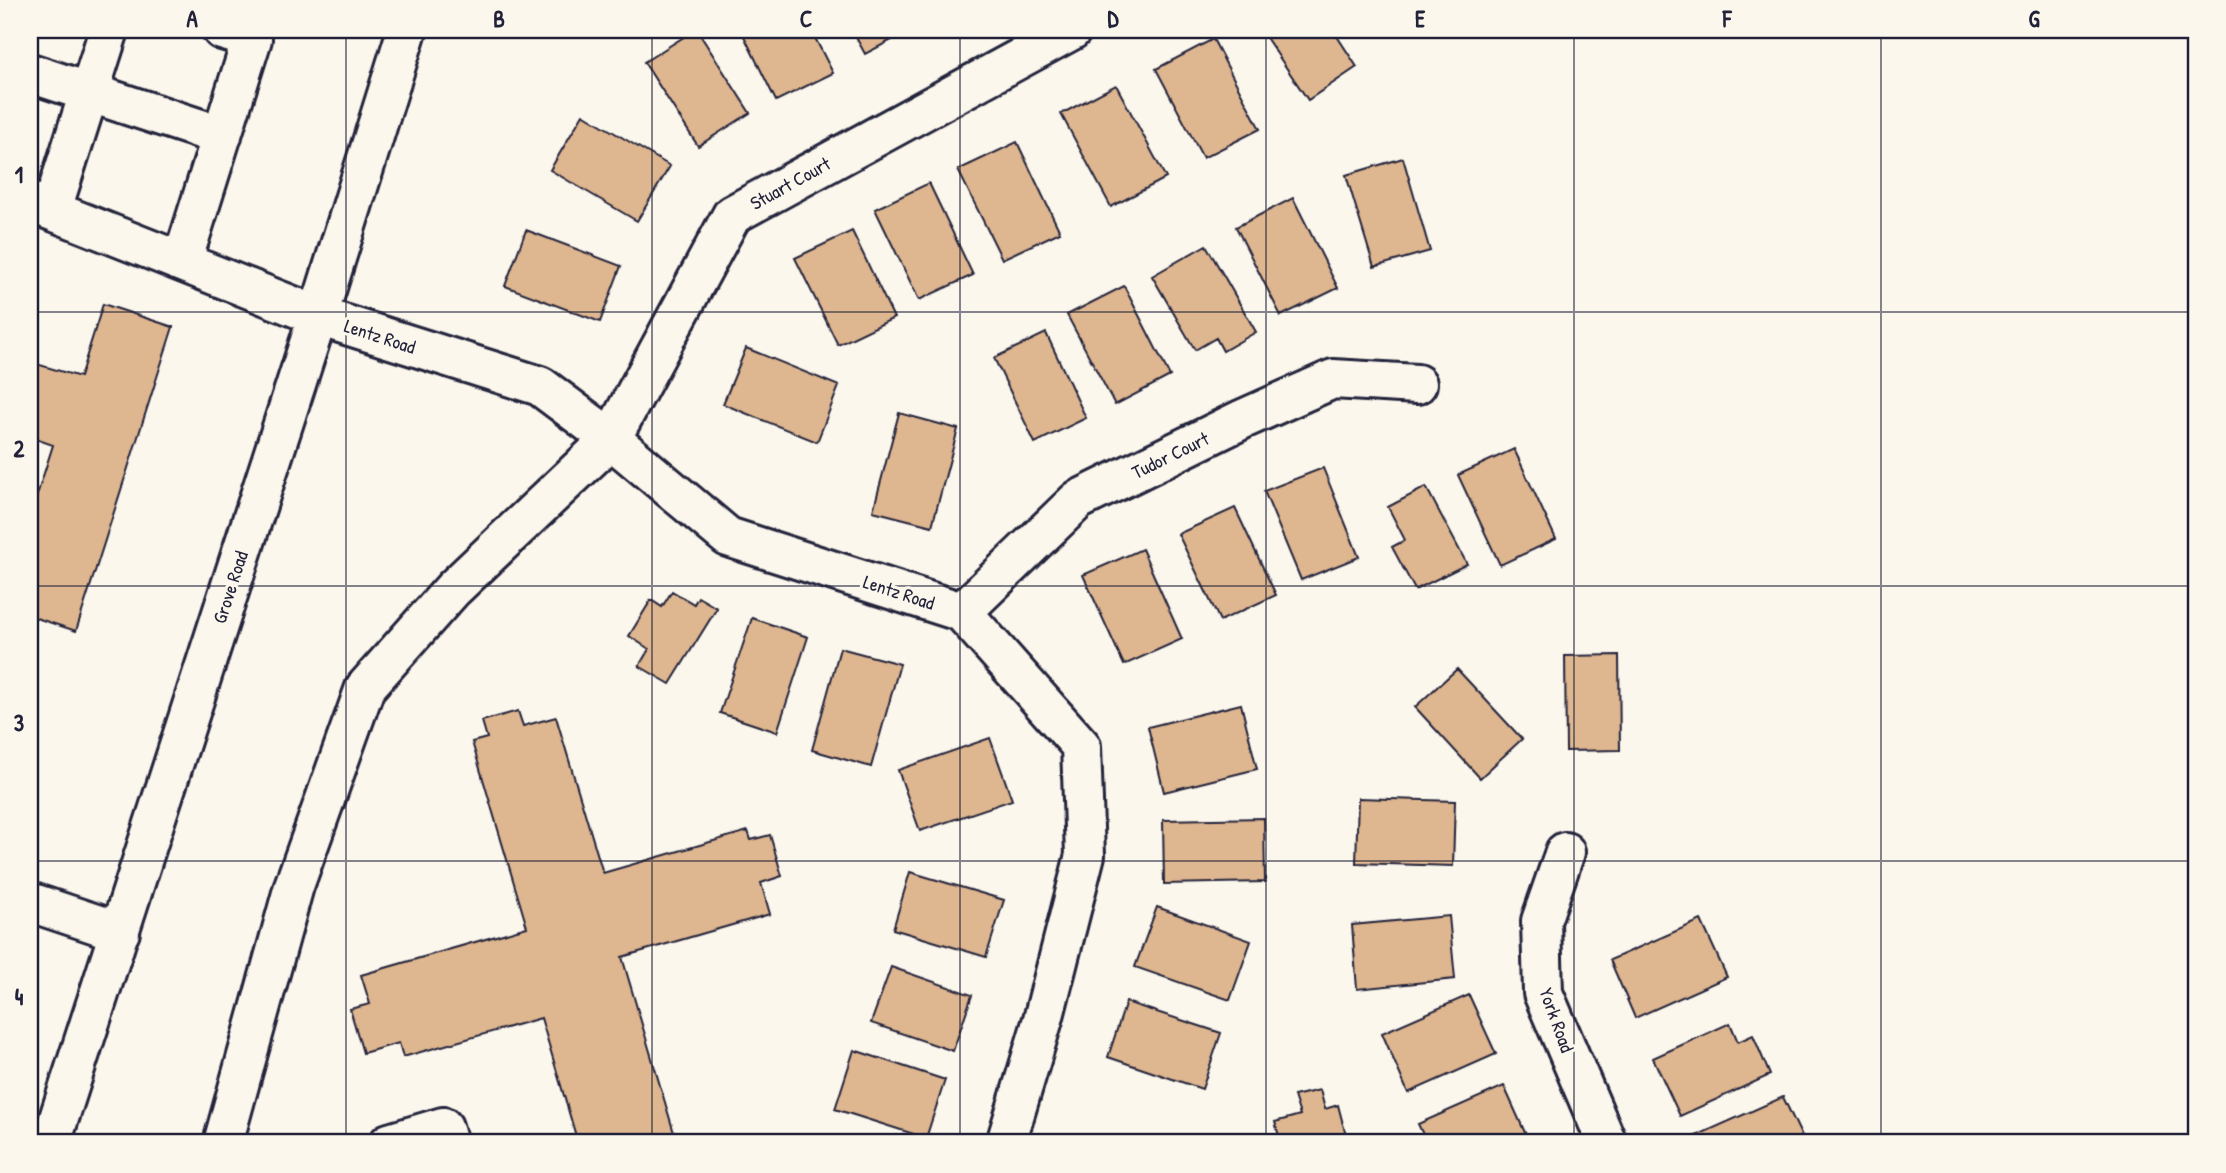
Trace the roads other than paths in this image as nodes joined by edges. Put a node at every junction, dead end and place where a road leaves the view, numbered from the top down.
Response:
1 (109, 30) edge
2 (222, 30) edge
3 (407, 30) edge
4 (1072, 30) edge
5 (30, 73) edge
6 (89, 92) junction
7 (222, 136) junction
8 (41, 206) edge
9 (182, 262) junction
10 (318, 316) junction
11 (1417, 384) dead end
12 (611, 439) junction
13 (962, 612) junction
14 (1565, 852) dead end
15 (30, 902) edge
16 (120, 932) junction
17 (51, 1143) edge
18 (223, 1143) edge
19 (389, 1143) edge
20 (448, 1143) edge
21 (1006, 1143) edge
22 (1607, 1143) edge

1 - 6 street
2 - 7 street
3 - 10 street, Grove Road
4 - 12 street, Stuart Court
5 - 6 street
6 - 7 street
6 - 8 street
7 - 9 street
8 - 9 street, Lentz Road
9 - 10 street, Lentz Road
10 - 12 street, Lentz Road
10 - 16 street, Grove Road
11 - 13 street, Tudor Court
12 - 13 street, Lentz Road
12 - 18 street, Stuart Court
13 - 21 street
14 - 22 street, York Road
15 - 16 street
16 - 17 street, Grove Road
19 - 20 street

